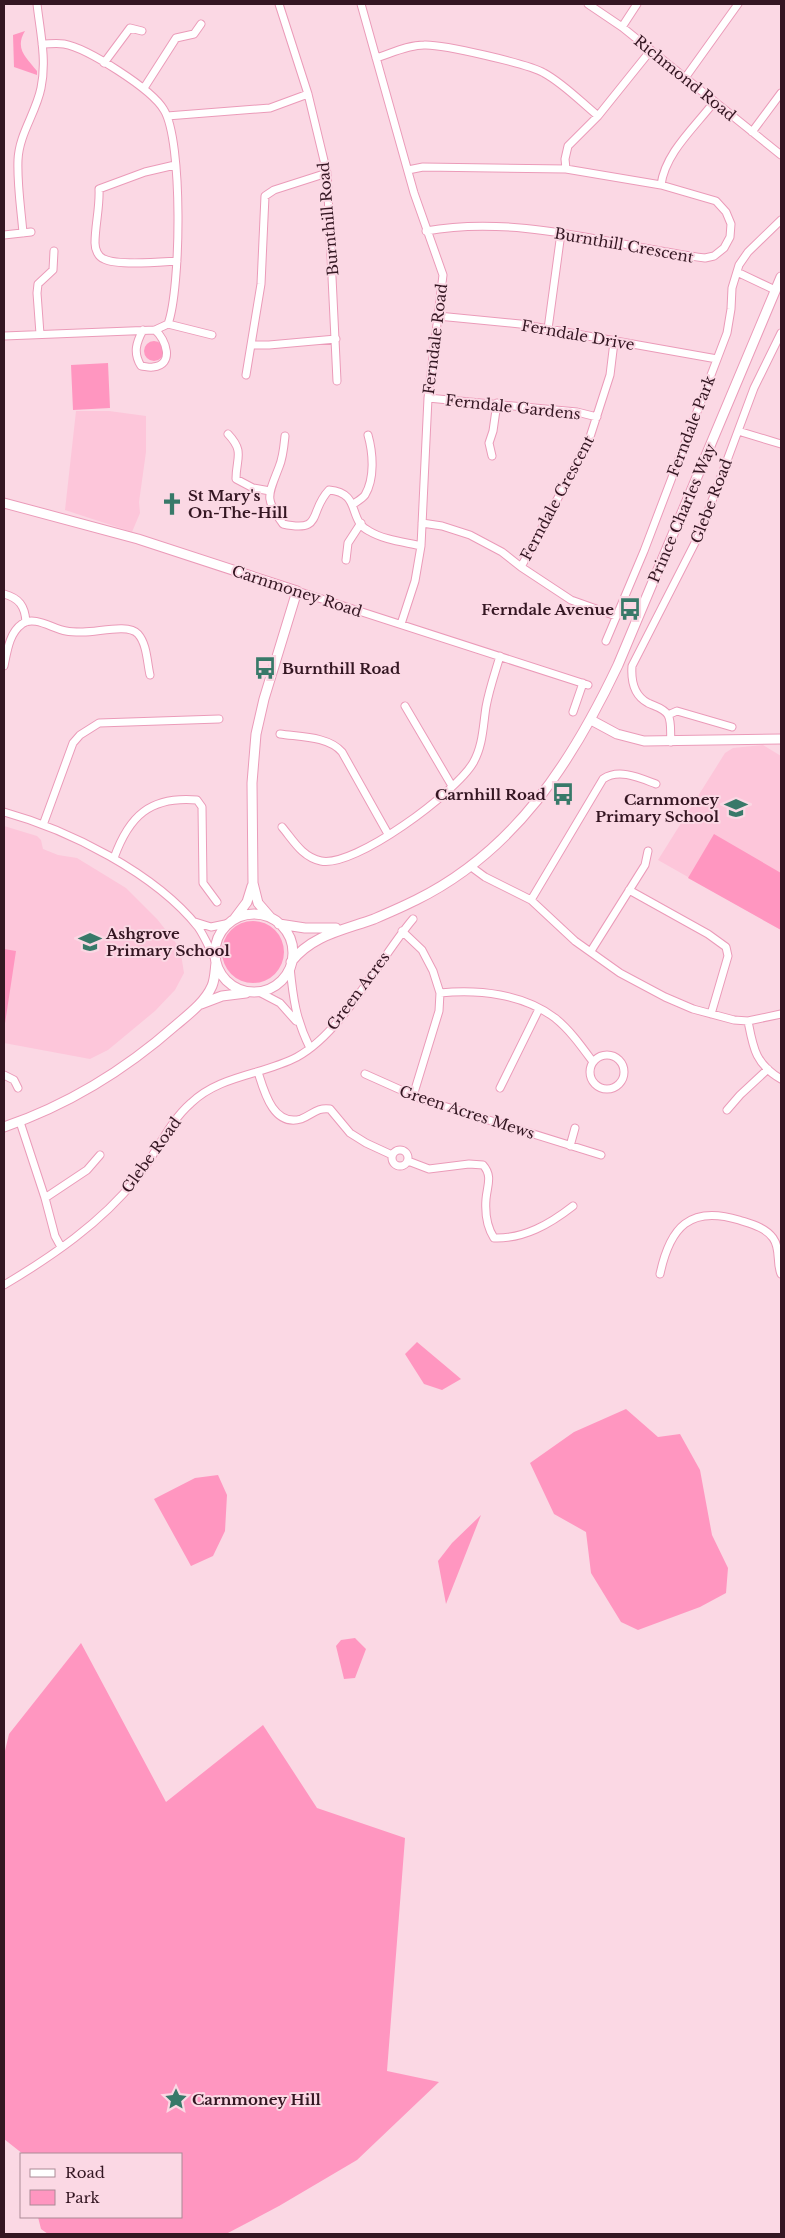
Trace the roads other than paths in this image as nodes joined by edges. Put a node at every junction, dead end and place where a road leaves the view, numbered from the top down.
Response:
1 (37, 4) edge
2 (279, 4) edge
3 (360, 4) edge
4 (588, 4) edge
5 (637, 4) edge
6 (738, 4) edge
7 (201, 24) dead end
8 (622, 27) junction
9 (142, 31) dead end
10 (42, 44) junction
11 (651, 50) junction
12 (376, 58) junction
13 (104, 63) junction
14 (685, 78) junction
15 (144, 88) junction
16 (781, 93) edge
17 (308, 94) junction
18 (714, 102) junction
19 (167, 116) junction
20 (598, 116) junction
21 (752, 132) junction
22 (781, 155) edge
23 (175, 165) junction
24 (566, 169) junction
25 (408, 170) junction
26 (327, 173) junction
27 (661, 185) junction
28 (781, 220) edge
29 (426, 231) junction
30 (561, 233) junction
31 (4, 235) edge
32 (54, 251) dead end
33 (178, 261) junction
34 (737, 272) junction
35 (781, 277) edge
36 (775, 290) junction
37 (438, 316) junction
38 (168, 324) junction
39 (548, 329) junction
40 (143, 330) junction
41 (156, 330) junction
42 (781, 333) edge
43 (40, 334) junction
44 (212, 335) dead end
45 (4, 336) edge
46 (336, 339) junction
47 (614, 342) junction
48 (251, 345) junction
49 (716, 359) junction
50 (246, 375) dead end
51 (337, 381) dead end
52 (428, 398) junction
53 (497, 403) junction
54 (597, 417) junction
55 (738, 431) junction
56 (228, 434) dead end
57 (368, 435) dead end
58 (286, 436) dead end
59 (781, 444) edge
60 (492, 456) dead end
61 (270, 491) junction
62 (4, 503) edge
63 (352, 506) junction
64 (361, 523) junction
65 (422, 523) junction
66 (421, 546) junction
67 (346, 560) dead end
68 (521, 568) junction
69 (297, 591) junction
70 (4, 594) edge
71 (616, 616) junction
72 (26, 622) junction
73 (401, 624) junction
74 (606, 641) dead end
75 (500, 656) junction
76 (4, 666) edge
77 (150, 675) dead end
78 (405, 706) dead end
79 (573, 712) dead end
80 (668, 715) junction
81 (218, 719) dead end
82 (590, 720) junction
83 (732, 727) dead end
84 (280, 734) dead end
85 (781, 740) edge
86 (670, 742) junction
87 (656, 784) dead end
88 (452, 786) junction
89 (4, 812) edge
90 (43, 825) junction
91 (282, 827) dead end
92 (388, 834) junction
93 (648, 851) dead end
94 (114, 858) junction
95 (470, 866) junction
96 (253, 883) junction
97 (629, 890) junction
98 (531, 900) junction
99 (217, 902) dead end
100 (270, 918) junction
101 (190, 919) junction
102 (413, 919) dead end
103 (231, 922) junction
104 (279, 924) junction
105 (346, 928) junction
106 (402, 931) junction
107 (591, 951) junction
108 (216, 962) junction
109 (291, 964) junction
110 (256, 992) junction
111 (440, 993) junction
112 (196, 1007) junction
113 (539, 1009) junction
114 (711, 1014) junction
115 (781, 1014) edge
116 (748, 1021) junction
117 (298, 1023) junction
118 (310, 1048) junction
119 (593, 1062) junction
120 (768, 1069) junction
121 (258, 1072) junction
122 (365, 1074) dead end
123 (4, 1075) edge
124 (781, 1079) edge
125 (18, 1088) dead end
126 (500, 1088) dead end
127 (412, 1096) junction
128 (727, 1110) dead end
129 (20, 1122) junction
130 (4, 1127) edge
131 (575, 1128) dead end
132 (570, 1146) junction
133 (392, 1155) junction
134 (601, 1155) dead end
135 (100, 1156) dead end
136 (408, 1161) junction
137 (45, 1198) junction
138 (573, 1206) dead end
139 (61, 1247) junction
140 (660, 1274) dead end
141 (781, 1274) edge
142 (4, 1285) edge

1 - 10 street
2 - 17 street, Burnthill Road
3 - 12 street, Ferndale Road
4 - 8 street, Richmond Road
5 - 8 street
6 - 14 street
7 - 15 street
8 - 11 street, Richmond Road
9 - 13 street
10 - 13 street
10 - 31 street
11 - 14 street, Richmond Road
11 - 20 street
12 - 20 street
12 - 25 street, Ferndale Road
13 - 15 street
14 - 18 street, Richmond Road
15 - 19 street
16 - 21 street
17 - 19 street
17 - 26 street, Burnthill Road
18 - 21 street, Richmond Road
18 - 27 street
19 - 23 street
20 - 24 street
21 - 22 street, Richmond Road
23 - 33 street
23 - 33 street
24 - 25 street, Burnthill Crescent
24 - 27 street, Burnthill Crescent
25 - 29 street, Ferndale Road
26 - 46 street, Burnthill Road
26 - 48 street
27 - 30 street, Burnthill Crescent
28 - 34 street, Ferndale Park
29 - 30 street, Burnthill Crescent
29 - 37 street, Ferndale Road
30 - 39 street
32 - 43 street
33 - 38 street
34 - 36 street
34 - 49 street, Ferndale Park
35 - 36 street, Prince Charles Way
36 - 82 street, Prince Charles Way
37 - 39 street, Ferndale Drive
37 - 52 street, Ferndale Road
38 - 41 street
38 - 44 street
39 - 47 street, Ferndale Drive
40 - 41 street
40 - 41 street
40 - 43 street
42 - 55 street, Glebe Road
43 - 45 street
46 - 48 street
46 - 51 street, Burnthill Road
47 - 49 street, Ferndale Drive
47 - 54 street, Ferndale Crescent
48 - 50 street
49 - 71 street, Ferndale Park
52 - 53 street, Ferndale Gardens
52 - 65 street, Ferndale Road
53 - 54 street, Ferndale Gardens
53 - 60 street
54 - 68 street, Ferndale Crescent
55 - 59 street
55 - 80 street, Glebe Road
56 - 61 street
57 - 63 street
58 - 61 street
61 - 63 street
62 - 69 street, Carnmoney Road
63 - 64 street
64 - 66 street
64 - 67 street
65 - 66 street, Ferndale Road
65 - 68 street
66 - 73 street, Ferndale Road
68 - 71 street
69 - 73 street, Carnmoney Road
69 - 96 street
70 - 72 street
71 - 74 street, Ferndale Park
72 - 76 street
72 - 77 street
73 - 75 street, Carnmoney Road
75 - 79 street, Carnmoney Road
75 - 88 street
78 - 88 street
80 - 83 street
80 - 86 street
81 - 90 street
82 - 86 street
82 - 95 street, Prince Charles Way
84 - 92 street
85 - 86 street
87 - 98 street
88 - 92 street
89 - 90 street
90 - 94 street
91 - 92 street
93 - 97 street
94 - 99 street
94 - 101 street
95 - 98 street
95 - 105 street, Prince Charles Way
96 - 100 street
96 - 103 street
97 - 107 street
97 - 114 street
98 - 107 street
100 - 103 street
100 - 104 street
101 - 103 street
101 - 108 street
102 - 106 street, Green Acres
103 - 108 street
104 - 105 street, Prince Charles Way
104 - 109 street
105 - 109 street, Prince Charles Way
106 - 111 street
106 - 118 street, Green Acres
107 - 114 street
108 - 110 street
108 - 112 street
109 - 110 street
109 - 117 street
110 - 112 street
110 - 117 street
111 - 113 street
111 - 127 street
112 - 129 street
113 - 119 street
113 - 126 street
114 - 116 street
115 - 116 street
116 - 120 street
117 - 118 street
118 - 121 street, Glebe Road
119 - 119 street
120 - 124 street
120 - 128 street
121 - 133 street
121 - 139 street, Glebe Road
122 - 127 street, Green Acres Mews
123 - 125 street
127 - 132 street, Green Acres Mews
129 - 130 street
129 - 137 street
131 - 132 street
132 - 134 street, Green Acres Mews
133 - 136 street
133 - 136 street
135 - 137 street
136 - 138 street
137 - 139 street
139 - 142 street, Glebe Road
140 - 141 street

